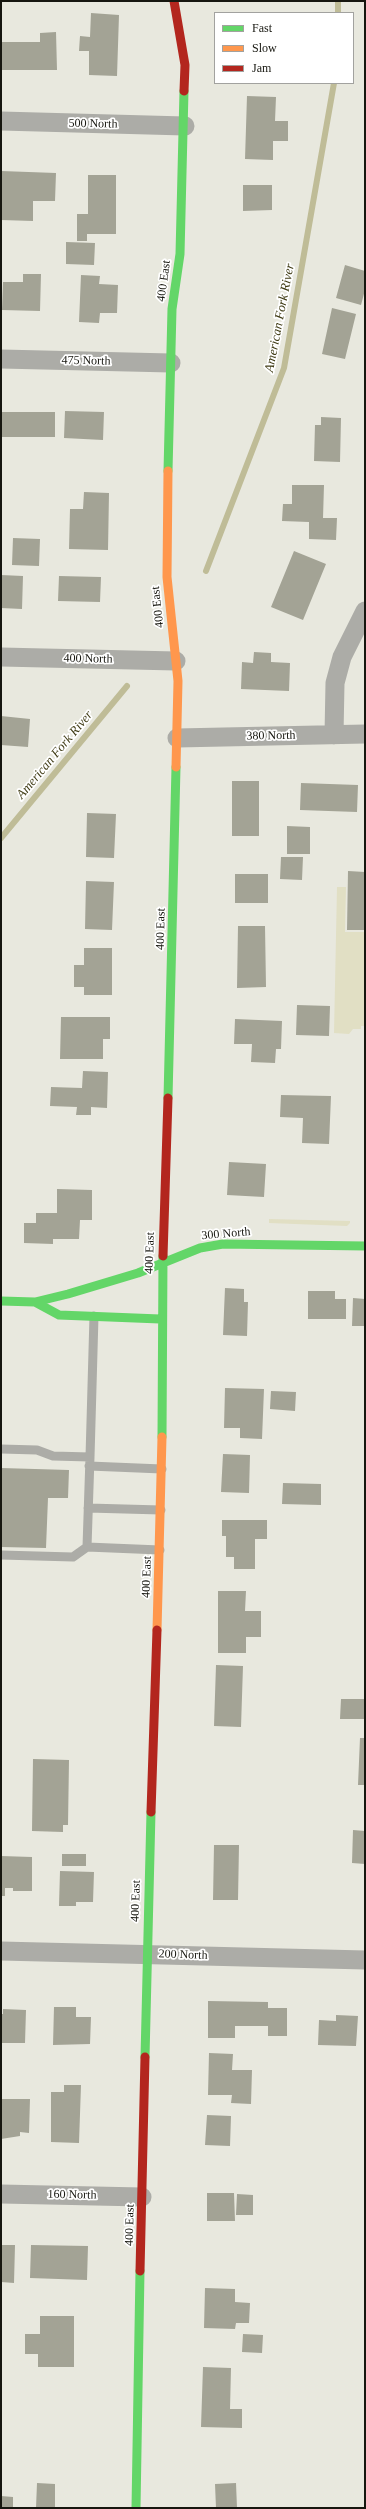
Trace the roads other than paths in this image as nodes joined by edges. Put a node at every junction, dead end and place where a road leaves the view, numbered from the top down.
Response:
1 (174, 1) edge
2 (1, 121) edge
3 (185, 126) junction
4 (1, 359) edge
5 (171, 363) junction
6 (365, 611) edge
7 (1, 657) edge
8 (176, 661) junction
9 (365, 734) edge
10 (334, 735) junction
11 (177, 738) junction
12 (365, 1246) edge
13 (162, 1264) junction
14 (1, 1301) edge
15 (35, 1302) junction
16 (94, 1316) junction
17 (160, 1319) junction
18 (1, 1449) edge
19 (90, 1462) junction
20 (162, 1469) junction
21 (88, 1508) junction
22 (161, 1510) junction
23 (87, 1547) junction
24 (160, 1550) junction
25 (1, 1555) edge
26 (1, 1951) edge
27 (147, 1954) junction
28 (365, 1960) edge
29 (1, 2194) edge
30 (142, 2197) junction
31 (136, 2508) edge

1 - 3 street, 400 East
2 - 3 street, 500 North
3 - 5 street, 400 East
4 - 5 street, 475 North
5 - 8 street, 400 East
6 - 10 street
7 - 8 street, 400 North
8 - 11 street, 400 East
9 - 10 street, 380 North
10 - 11 street, 380 North
11 - 13 street, 400 East
12 - 13 street, 300 North
13 - 15 street, 300 North
13 - 17 street, 400 East
14 - 15 street, 300 North
15 - 16 street
16 - 17 street
16 - 19 lane
17 - 20 street, 400 East
18 - 19 lane
19 - 20 lane
19 - 21 lane
20 - 22 street, 400 East
21 - 22 lane
21 - 23 lane
22 - 24 street, 400 East
23 - 24 lane
23 - 25 lane
24 - 27 street, 400 East
26 - 27 street, 200 North
27 - 28 street, 200 North
27 - 30 street, 400 East
29 - 30 street, 160 North
30 - 31 street, 400 East

